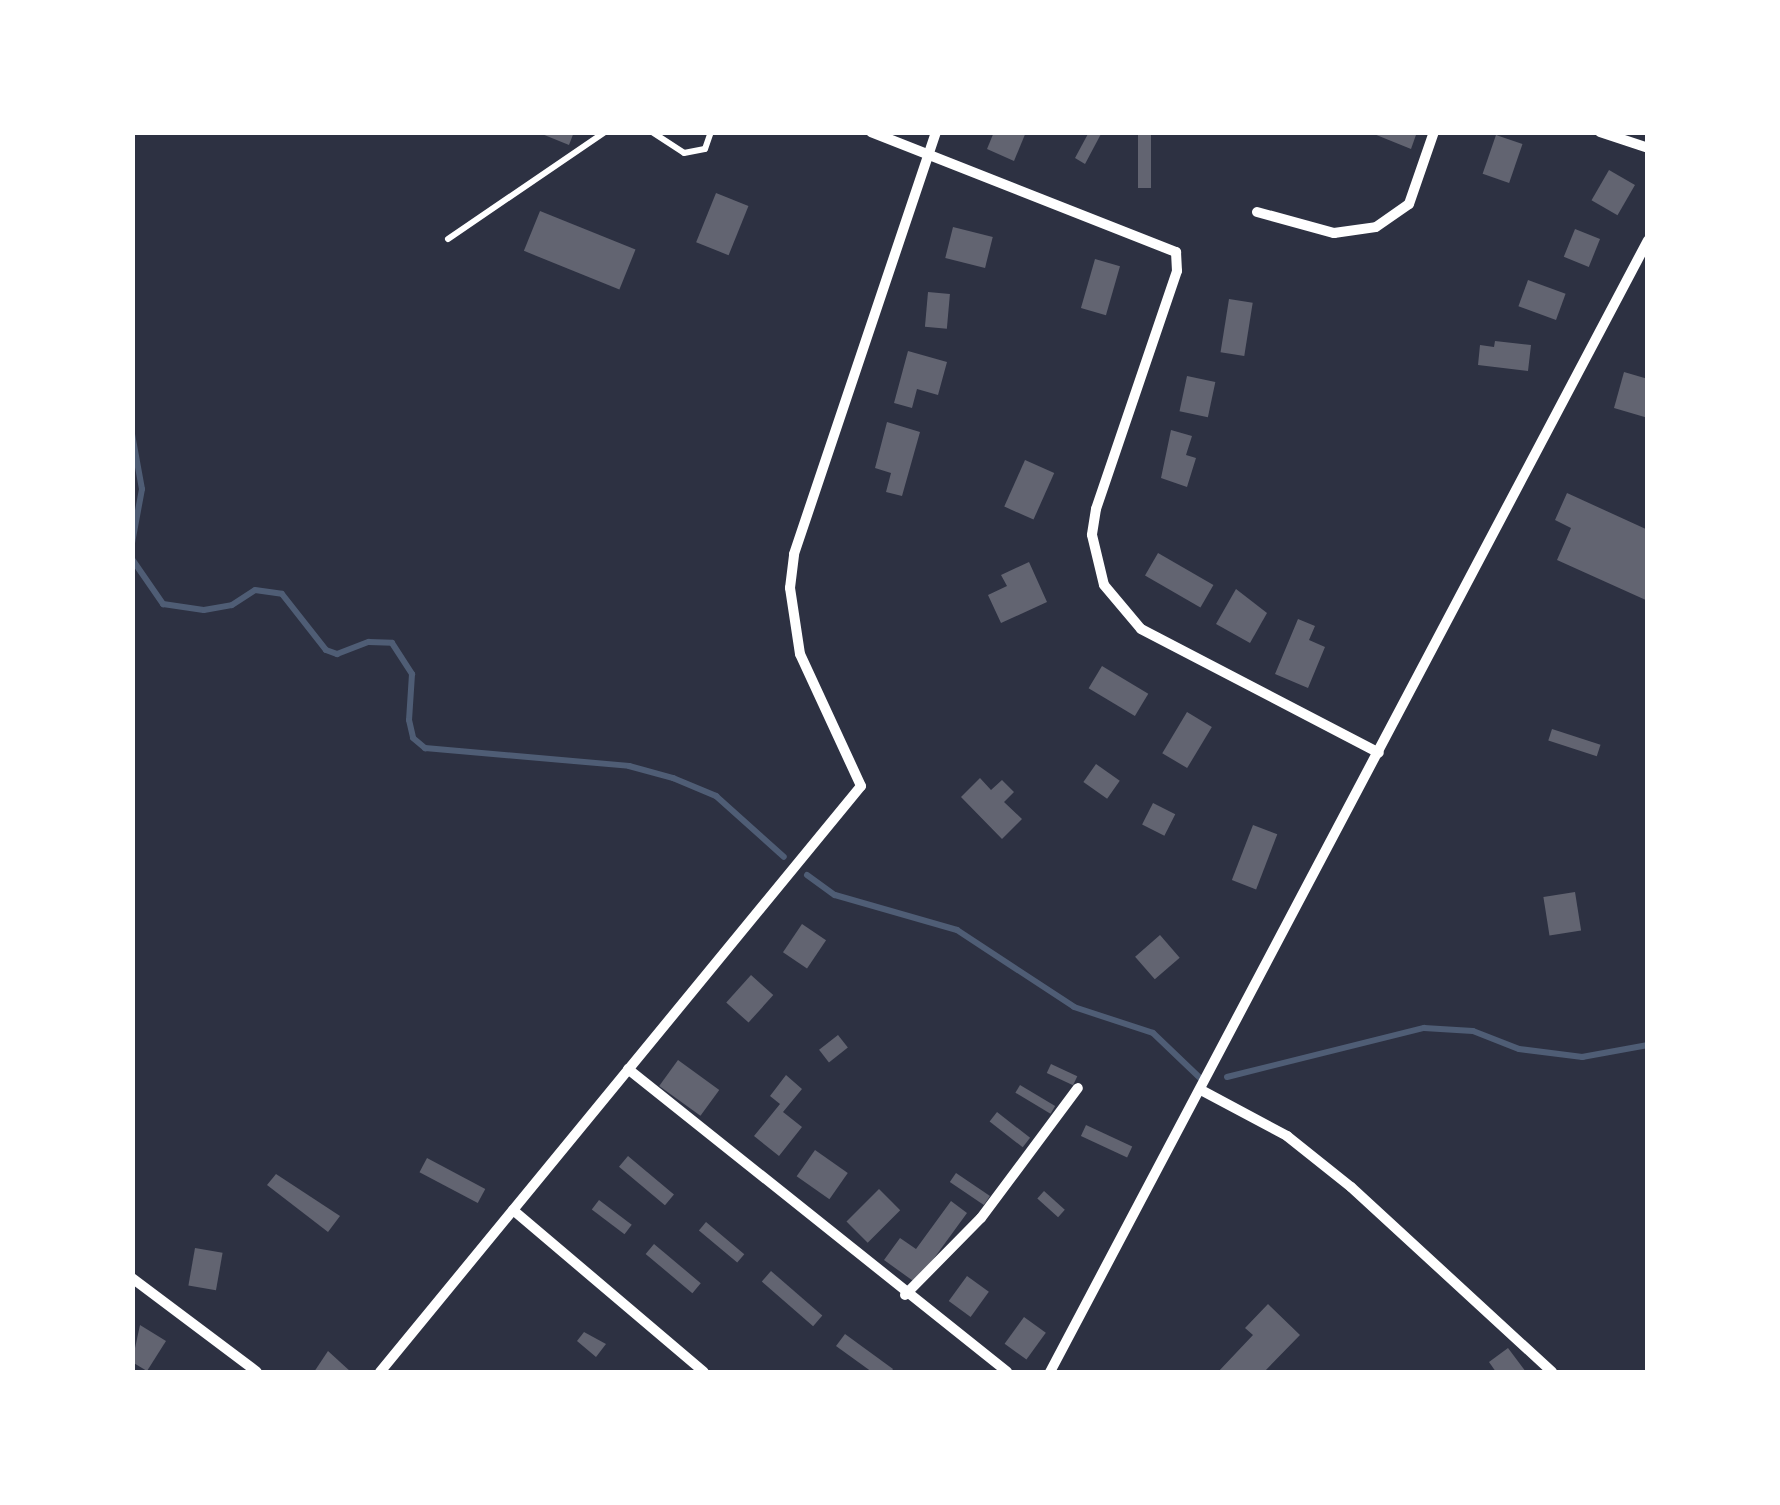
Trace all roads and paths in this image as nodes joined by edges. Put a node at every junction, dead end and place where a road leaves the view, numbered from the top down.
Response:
1 (605, 132) edge
2 (652, 132) edge
3 (711, 132) edge
4 (871, 132) edge
5 (936, 132) edge
6 (1434, 132) edge
7 (1600, 132) edge
8 (1648, 148) edge
9 (929, 154) junction
10 (1256, 212) dead end
11 (448, 239) dead end
12 (1648, 240) edge
13 (1379, 753) junction
14 (628, 1069) junction
15 (1078, 1088) dead end
16 (1202, 1090) junction
17 (513, 1210) junction
18 (132, 1278) edge
19 (904, 1295) junction
20 (698, 1371) edge
21 (258, 1372) edge
22 (380, 1372) edge
23 (1007, 1372) edge
24 (1050, 1372) edge
25 (1552, 1372) edge

1 - 11 lane
2 - 3 lane
4 - 9 street
5 - 9 street
6 - 10 street
7 - 8 street
9 - 13 street
9 - 14 street
12 - 13 street
13 - 16 street
14 - 17 street
14 - 19 street
15 - 19 street
16 - 24 street
16 - 25 street
17 - 20 street
17 - 22 street
18 - 21 street
19 - 23 street

